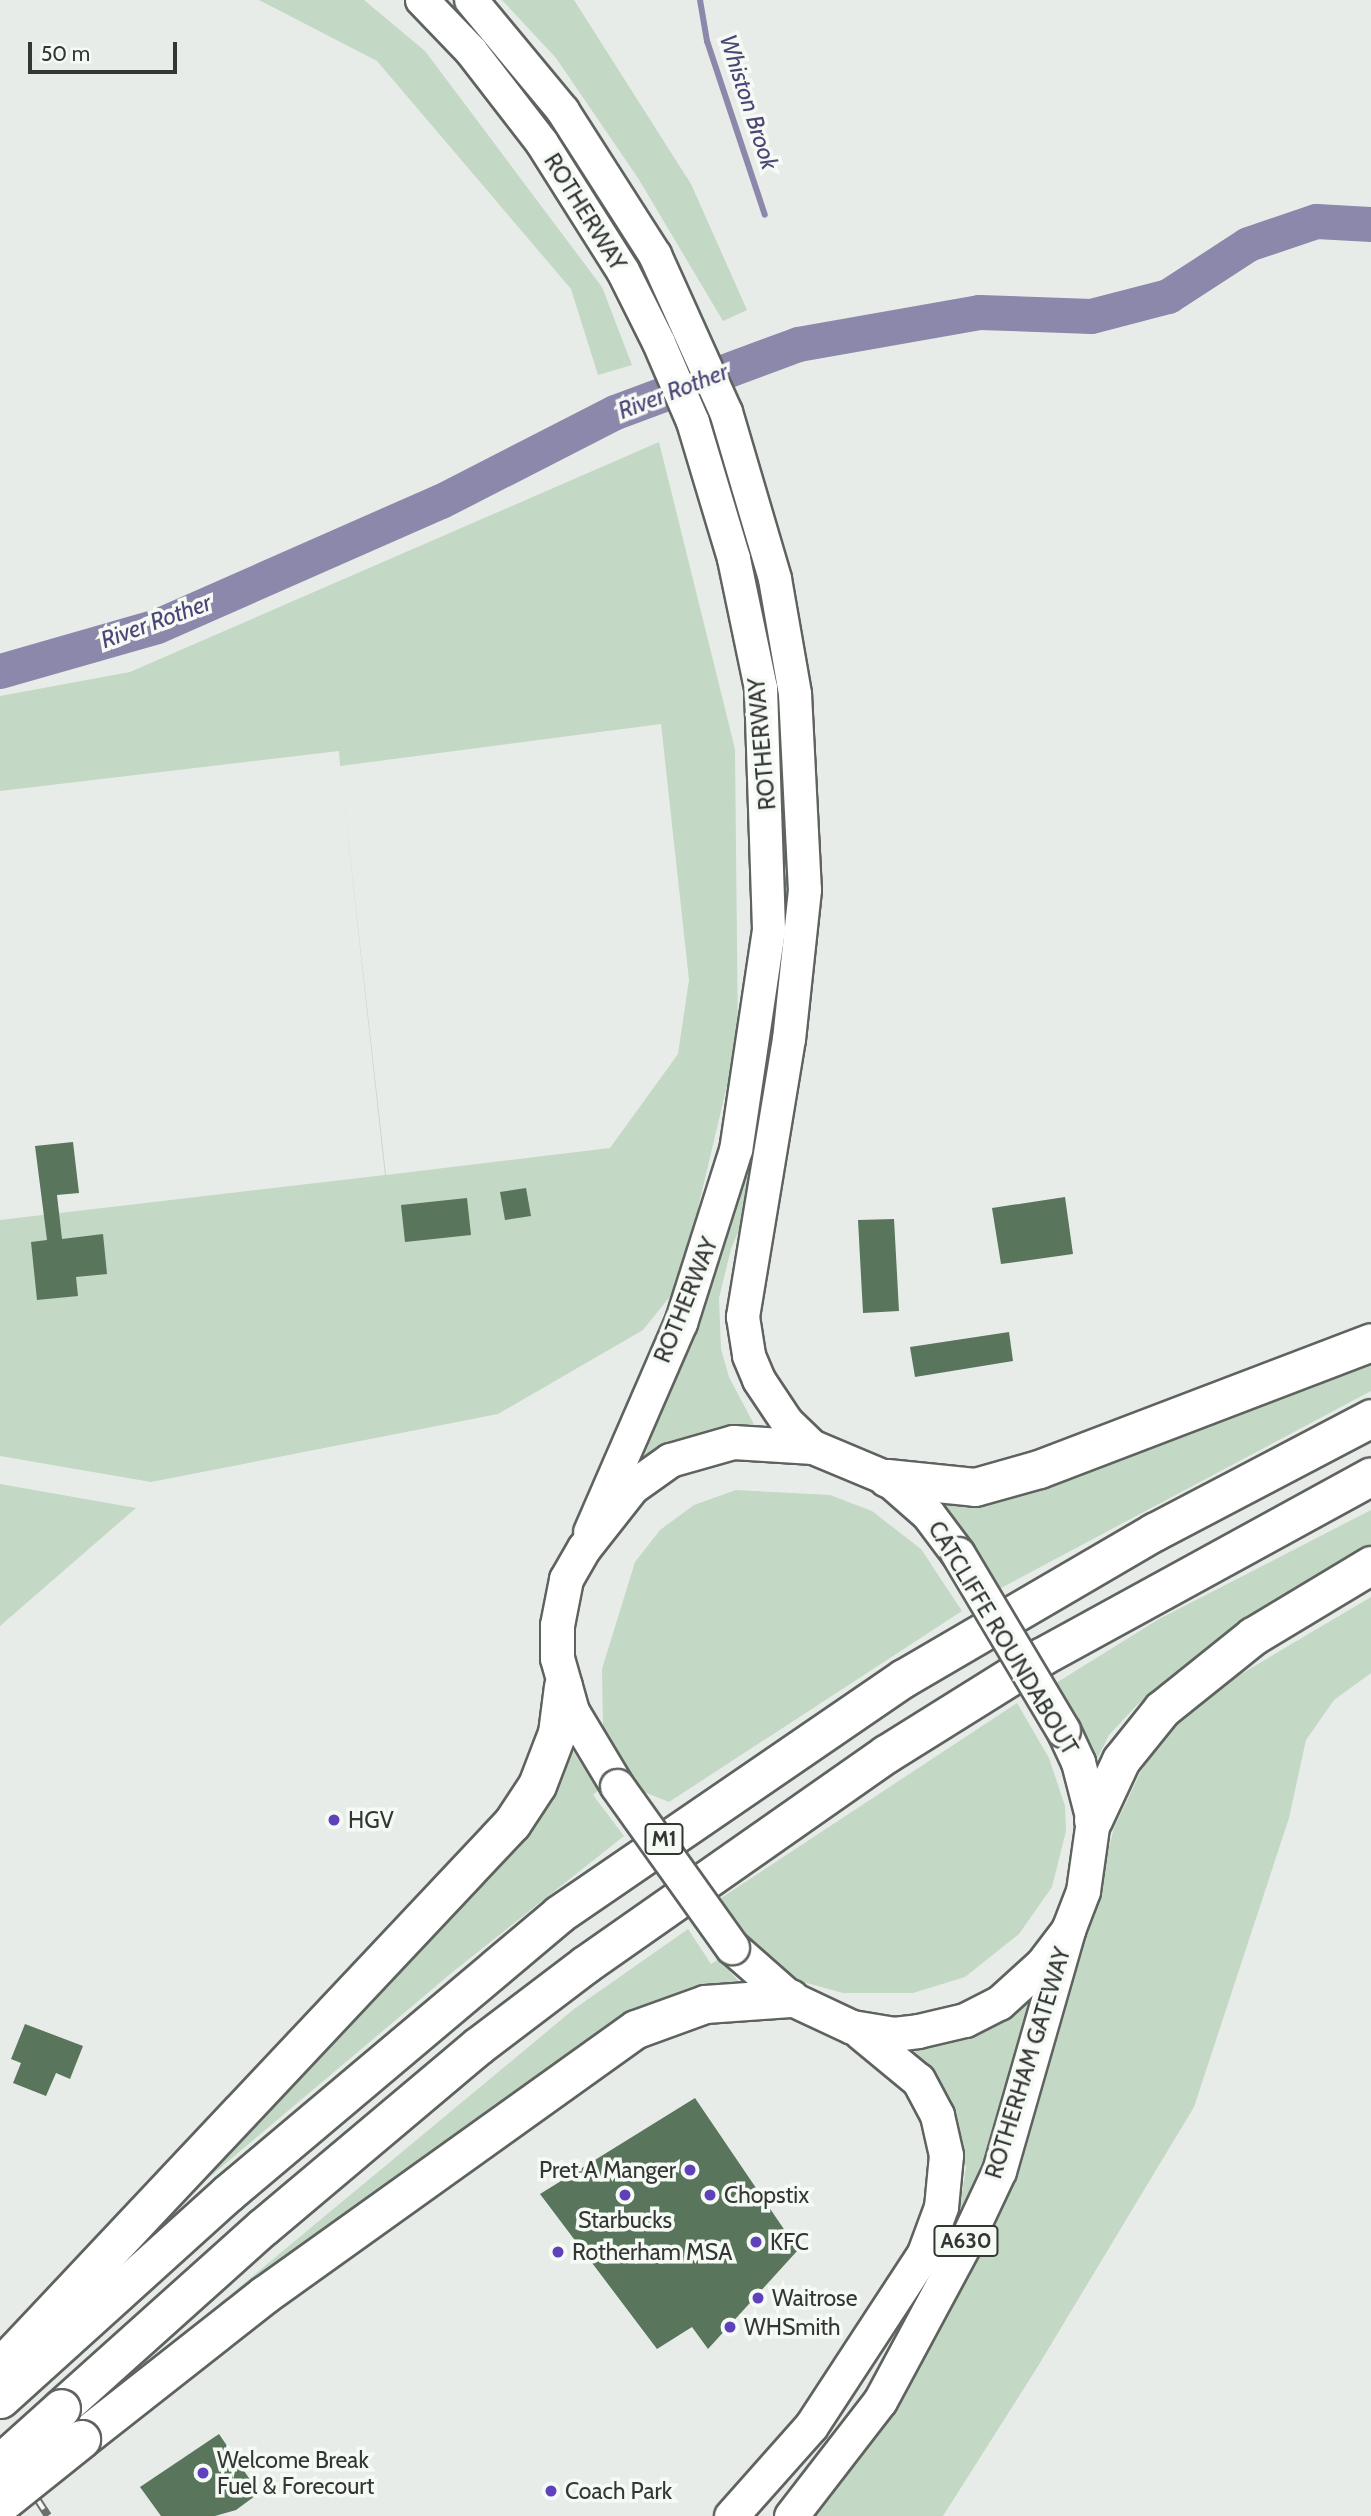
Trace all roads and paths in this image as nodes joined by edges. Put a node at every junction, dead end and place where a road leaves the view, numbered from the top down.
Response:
1 (422, 0) edge
2 (471, 0) edge
3 (1371, 1342) edge
4 (1371, 1418) edge
5 (813, 1447) junction
6 (1371, 1476) edge
7 (887, 1478) junction
8 (584, 1548) junction
9 (1371, 1565) edge
10 (563, 1686) junction
11 (1093, 1820) junction
12 (1068, 1930) junction
13 (790, 1998) junction
14 (852, 2027) junction
15 (17, 2362) edge
16 (0, 2399) edge
17 (0, 2463) edge
18 (0, 2504) edge
19 (731, 2516) edge
20 (791, 2516) edge

1 - 8 main road, ROTHERWAY
2 - 5 main road, ROTHERWAY
3 - 7 highway
4 - 15 highway, M1
5 - 7 highway, CATCLIFFE ROUNDABOUT
5 - 8 highway, CATCLIFFE ROUNDABOUT
6 - 17 highway, M1, bridge
7 - 11 highway, CATCLIFFE ROUNDABOUT, bridge
8 - 10 highway, CATCLIFFE ROUNDABOUT
9 - 11 highway
10 - 13 highway, CATCLIFFE ROUNDABOUT, bridge
10 - 15 highway
11 - 12 highway, CATCLIFFE ROUNDABOUT
12 - 14 highway, CATCLIFFE ROUNDABOUT
12 - 20 highway, ROTHERHAM GATEWAY / A630
13 - 14 highway, CATCLIFFE ROUNDABOUT
13 - 18 highway, bridge
14 - 19 highway, ROTHERHAM GATEWAY / A630
15 - 16 highway, M1

